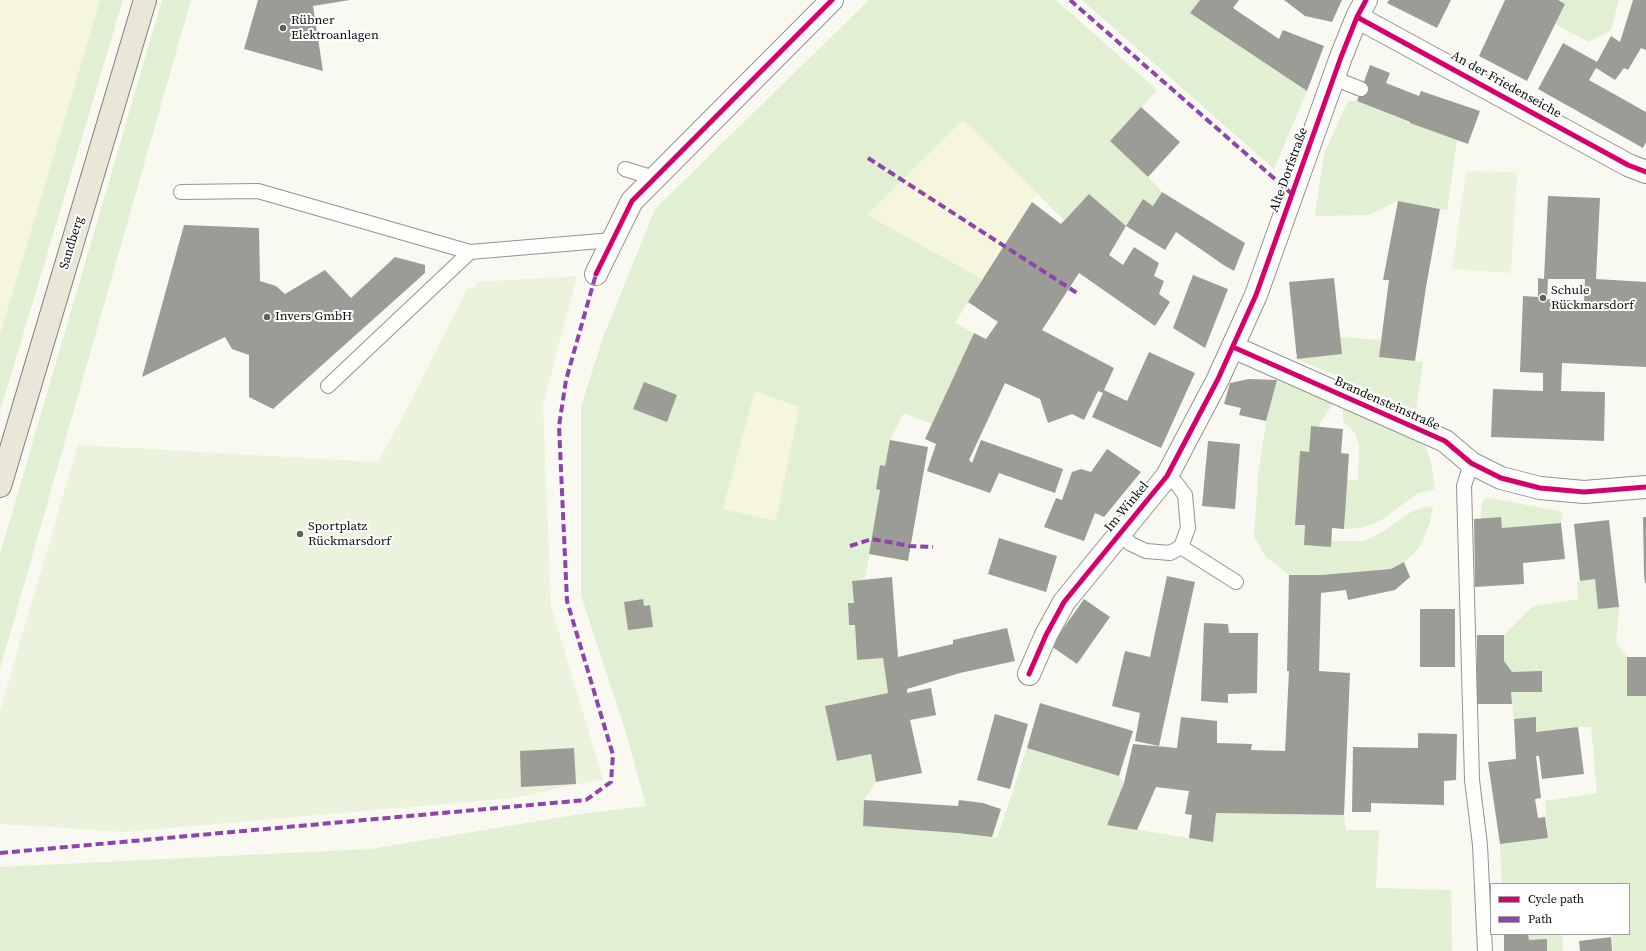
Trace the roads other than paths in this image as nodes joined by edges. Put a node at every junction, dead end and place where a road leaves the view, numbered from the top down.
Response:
1 (144, 0) edge
2 (832, 0) edge
3 (1361, 8) edge
4 (1333, 78) junction
5 (1361, 89) dead end
6 (625, 169) dead end
7 (1646, 172) edge
8 (654, 178) junction
9 (181, 192) dead end
10 (612, 240) junction
11 (470, 252) junction
12 (596, 274) dead end
13 (1233, 347) junction
14 (328, 386) dead end
15 (1471, 463) junction
16 (1167, 476) junction
17 (0, 486) edge
18 (1646, 487) edge
19 (1119, 533) junction
20 (1181, 547) junction
21 (1236, 582) dead end
22 (1029, 674) dead end
23 (1486, 951) edge

1 - 17 main road, Sandberg
2 - 8 street
3 - 4 street, Alte Dorfstraße
3 - 7 street, An der Friedenseiche
4 - 5 lane
4 - 13 street, Alte Dorfstraße
6 - 8 lane
8 - 10 street
9 - 11 lane
10 - 11 lane
10 - 12 street
11 - 14 lane
13 - 15 street, Brandensteinstraße
13 - 16 street, Im Winkel
15 - 18 street, Brandensteinstraße
15 - 23 lane
16 - 19 street, Im Winkel
16 - 20 lane
19 - 20 lane
19 - 22 street, Im Winkel
20 - 21 lane

